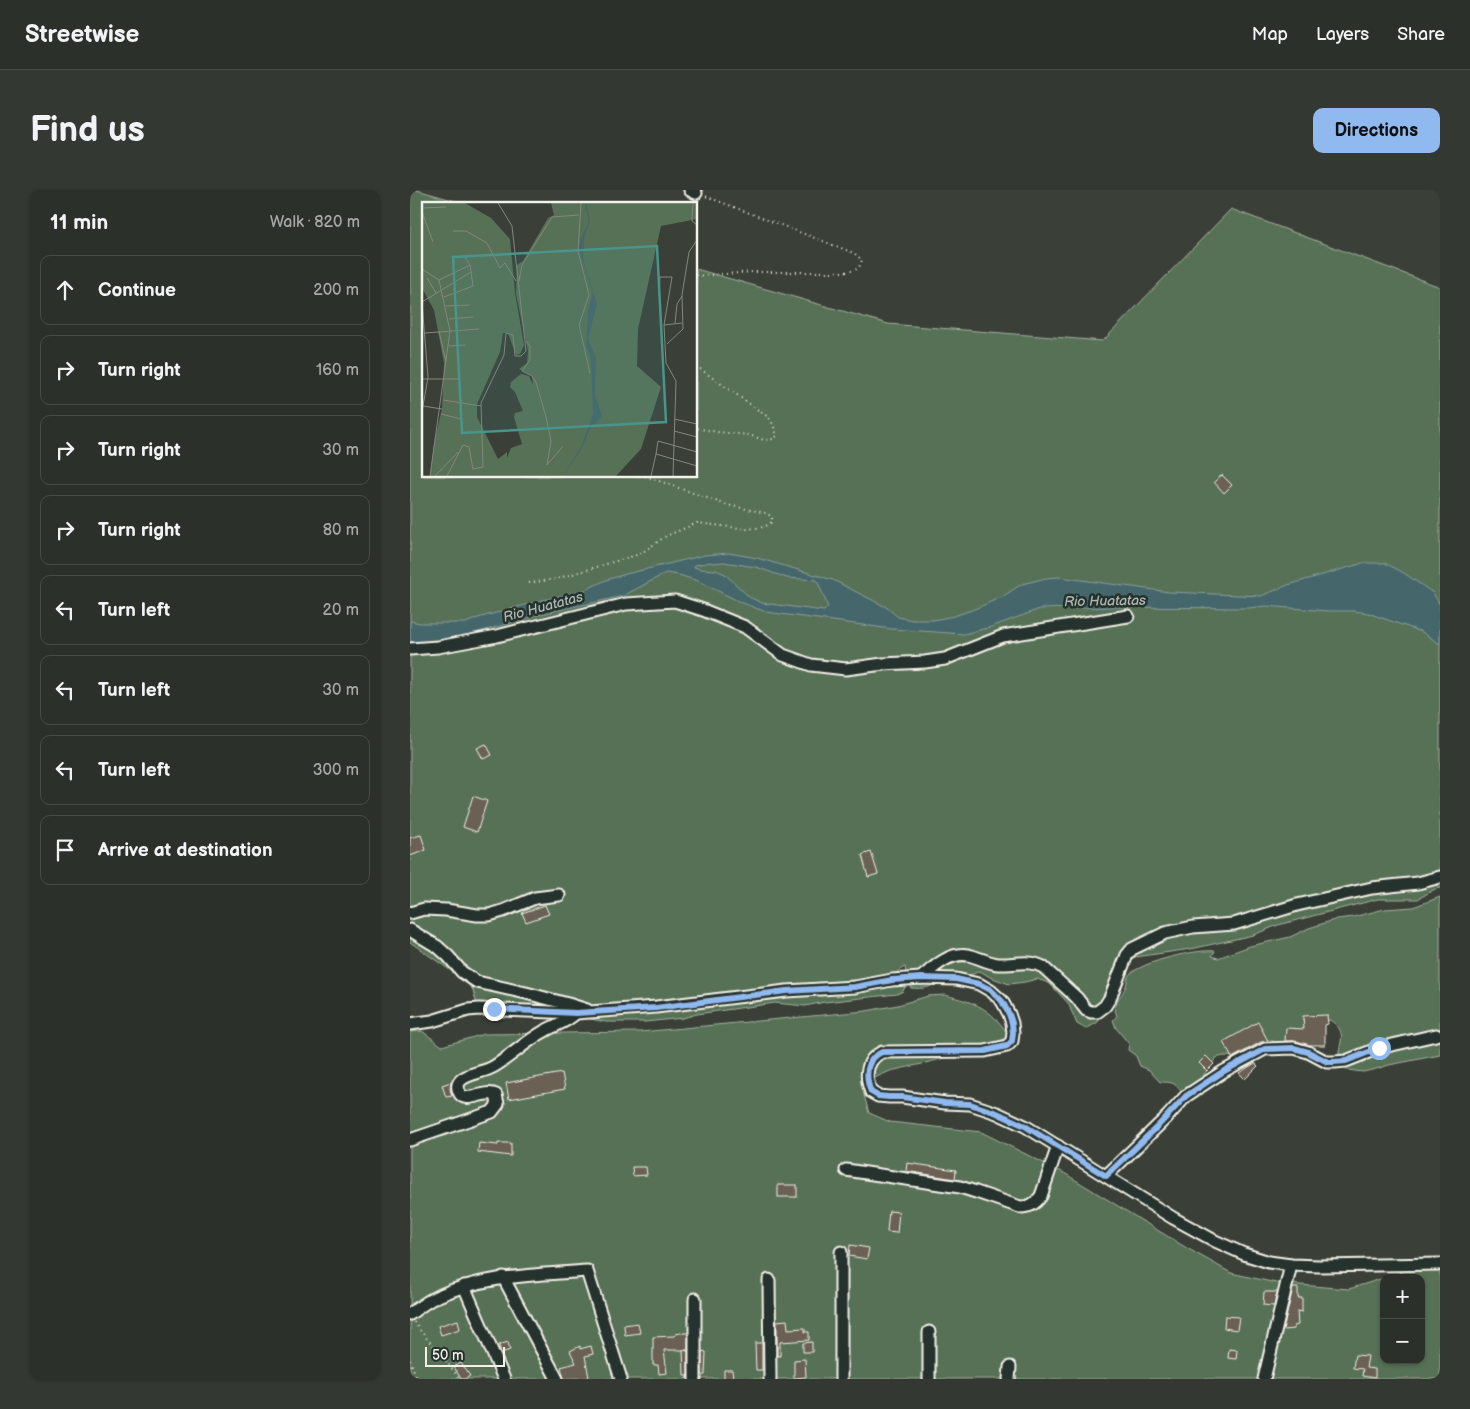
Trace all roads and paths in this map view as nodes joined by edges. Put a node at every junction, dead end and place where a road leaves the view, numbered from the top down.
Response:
1 (693, 191) edge
2 (698, 276) edge
3 (698, 367) edge
4 (698, 428) edge
5 (650, 478) edge
6 (529, 583) dead end
7 (1128, 616) dead end
8 (410, 649) edge
9 (1440, 877) edge
10 (559, 895) dead end
11 (410, 913) edge
12 (410, 930) edge
13 (921, 978) junction
14 (593, 1012) junction
15 (576, 1013) junction
16 (410, 1024) edge
17 (1436, 1035) dead end
18 (410, 1140) edge
19 (1058, 1146) junction
20 (846, 1170) dead end
21 (1106, 1176) junction
22 (841, 1252) dead end
23 (1440, 1264) edge
24 (1290, 1265) junction
25 (503, 1278) junction
26 (769, 1280) dead end
27 (464, 1286) junction
28 (695, 1299) dead end
29 (411, 1317) edge
30 (929, 1332) dead end
31 (410, 1360) edge
32 (1010, 1367) dead end
33 (417, 1379) edge
34 (459, 1379) edge
35 (504, 1379) edge
36 (557, 1379) edge
37 (621, 1379) edge
38 (695, 1379) edge
39 (770, 1379) edge
40 (841, 1379) edge
41 (929, 1379) edge
42 (1009, 1379) edge
43 (1264, 1379) edge

1 - 2 path
3 - 4 path
5 - 6 path
7 - 8 street
9 - 13 street
10 - 11 street
12 - 14 street
13 - 14 street
13 - 19 street
14 - 15 street
15 - 16 street
15 - 18 street
17 - 21 street
19 - 20 street
19 - 21 street
21 - 24 street
22 - 40 street
23 - 24 street
24 - 43 street
25 - 27 street
25 - 36 street
25 - 37 street
26 - 39 street
27 - 29 street
27 - 35 street
28 - 38 street
29 - 34 path
30 - 41 street
31 - 33 path
32 - 42 street

